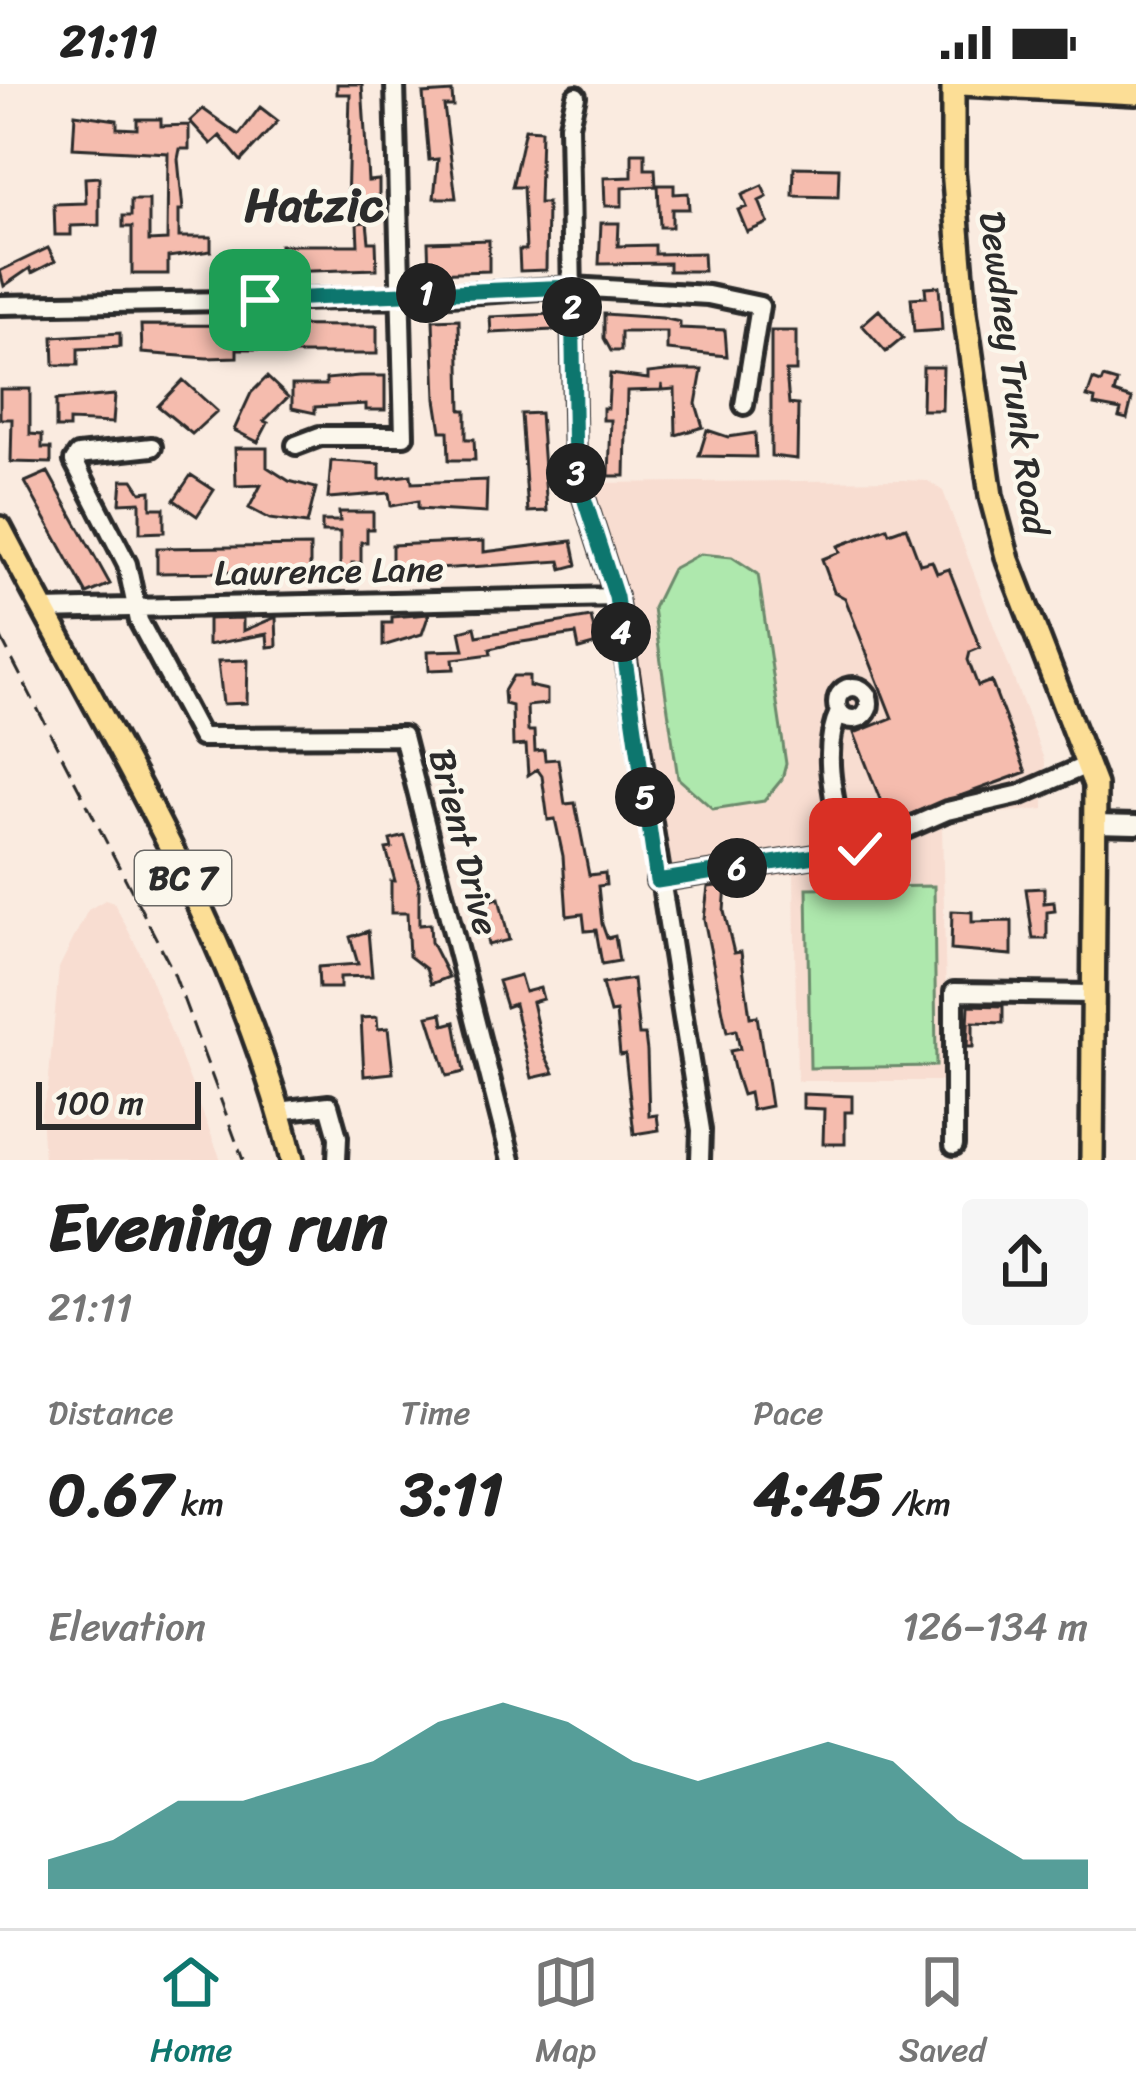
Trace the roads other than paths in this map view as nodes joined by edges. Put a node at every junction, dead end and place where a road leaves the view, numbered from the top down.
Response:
1 (395, 84) edge
2 (957, 84) edge
3 (1136, 93) edge
4 (576, 96) dead end
5 (572, 287) junction
6 (404, 298) junction
7 (0, 305) edge
8 (744, 405) dead end
9 (296, 445) dead end
10 (152, 447) dead end
11 (0, 528) edge
12 (616, 597) junction
13 (137, 608) junction
14 (43, 610) junction
15 (839, 712) dead end
16 (1087, 765) junction
17 (1095, 824) junction
18 (1136, 825) edge
19 (844, 851) junction
20 (657, 881) junction
21 (1094, 994) junction
22 (279, 1112) junction
23 (955, 1145) dead end
24 (292, 1160) edge
25 (337, 1160) edge
26 (511, 1160) edge
27 (700, 1160) edge
28 (1092, 1160) edge

1 - 6 street
2 - 3 main road, Dewdney Trunk Road
2 - 16 main road, Dewdney Trunk Road
4 - 5 street
5 - 6 street
5 - 8 street
5 - 12 street
6 - 7 street
6 - 9 street
10 - 13 street
11 - 14 main road, BC 7
12 - 13 street, Lawrence Lane
12 - 20 street
13 - 14 street, Lawrence Lane
13 - 26 street, Brient Drive
14 - 22 main road, BC 7
15 - 19 street
16 - 17 main road, Dewdney Trunk Road
16 - 19 street
17 - 18 street
17 - 21 main road, Dewdney Trunk Road
19 - 20 street
20 - 27 street
21 - 23 street
21 - 28 main road, Dewdney Trunk Road
22 - 24 main road, BC 7
22 - 25 street

